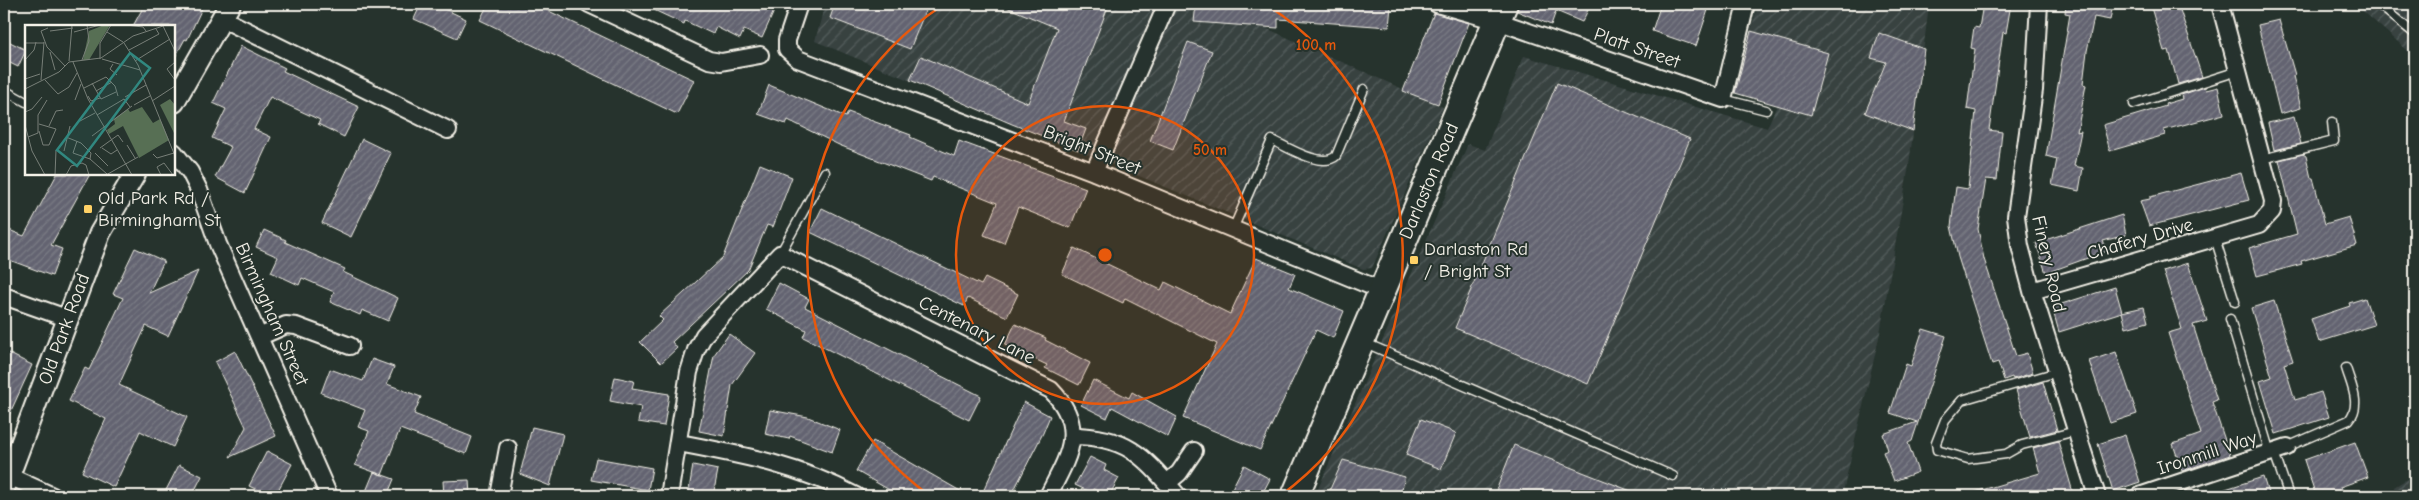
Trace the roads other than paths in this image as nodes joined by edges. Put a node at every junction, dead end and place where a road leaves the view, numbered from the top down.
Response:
1 (590, 4) edge
2 (799, 4) edge
3 (1167, 4) edge
4 (1437, 4) edge
5 (1746, 4) edge
6 (2039, 4) edge
7 (2220, 4) edge
8 (2378, 4) edge
9 (226, 11) edge
10 (1501, 12) edge
11 (2415, 34) edge
12 (760, 55) dead end
13 (2238, 71) junction
14 (1364, 88) dead end
15 (4, 90) edge
16 (1723, 99) junction
17 (175, 100) edge
18 (25, 101) edge
19 (2134, 104) dead end
20 (1766, 110) dead end
21 (2332, 122) dead end
22 (448, 130) dead end
23 (175, 153) edge
24 (2262, 159) junction
25 (825, 172) dead end
26 (1094, 172) junction
27 (134, 175) edge
28 (1233, 229) junction
29 (2215, 238) junction
30 (780, 254) junction
31 (1383, 291) junction
32 (2032, 291) junction
33 (4, 296) edge
34 (2235, 302) dead end
35 (69, 319) junction
36 (2230, 319) dead end
37 (260, 336) junction
38 (1362, 341) junction
39 (350, 346) dead end
40 (2346, 368) dead end
41 (2057, 372) junction
42 (2076, 431) junction
43 (1072, 436) junction
44 (679, 443) junction
45 (508, 448) dead end
46 (1194, 451) dead end
47 (2277, 451) junction
48 (1672, 476) dead end
49 (6, 483) edge
50 (1167, 483) junction
51 (53, 496) edge
52 (329, 496) edge
53 (499, 496) edge
54 (669, 496) edge
55 (856, 496) edge
56 (1048, 496) edge
57 (1178, 496) edge
58 (1296, 496) edge
59 (2098, 496) edge
60 (2139, 496) edge
61 (2289, 496) edge

1 - 12 street
2 - 26 street, Bright Street
3 - 26 street
4 - 10 street, Platt Street
5 - 16 street
6 - 32 street, Finery Road
7 - 13 street
8 - 11 lane
9 - 17 street
9 - 22 street
10 - 16 street, Platt Street
10 - 31 main road, Darlaston Road
13 - 19 lane
13 - 24 street
14 - 28 lane
15 - 18 lane
16 - 20 lane, Platt Street
21 - 24 lane
23 - 37 street, Birmingham Street
24 - 29 street, Chafery Drive
25 - 30 lane
26 - 28 street, Bright Street
27 - 35 street, Old Park Road
28 - 31 street, Bright Street
29 - 32 street, Chafery Drive
29 - 34 lane
30 - 43 street, Centenary Lane
30 - 44 street
31 - 38 main road, Darlaston Road
32 - 41 street, Finery Road
33 - 35 street
35 - 49 street, Old Park Road
36 - 47 lane
37 - 39 street
37 - 52 street, Birmingham Street
38 - 48 lane
38 - 58 main road, Darlaston Road
40 - 47 lane
41 - 42 street, Finery Road
41 - 42 lane
42 - 59 street, Finery Road
43 - 50 street
43 - 56 street, Centenary Lane
44 - 54 street
44 - 55 street
45 - 53 street
46 - 50 street
47 - 60 street, Ironmill Way
47 - 61 lane
49 - 51 street
50 - 57 street

